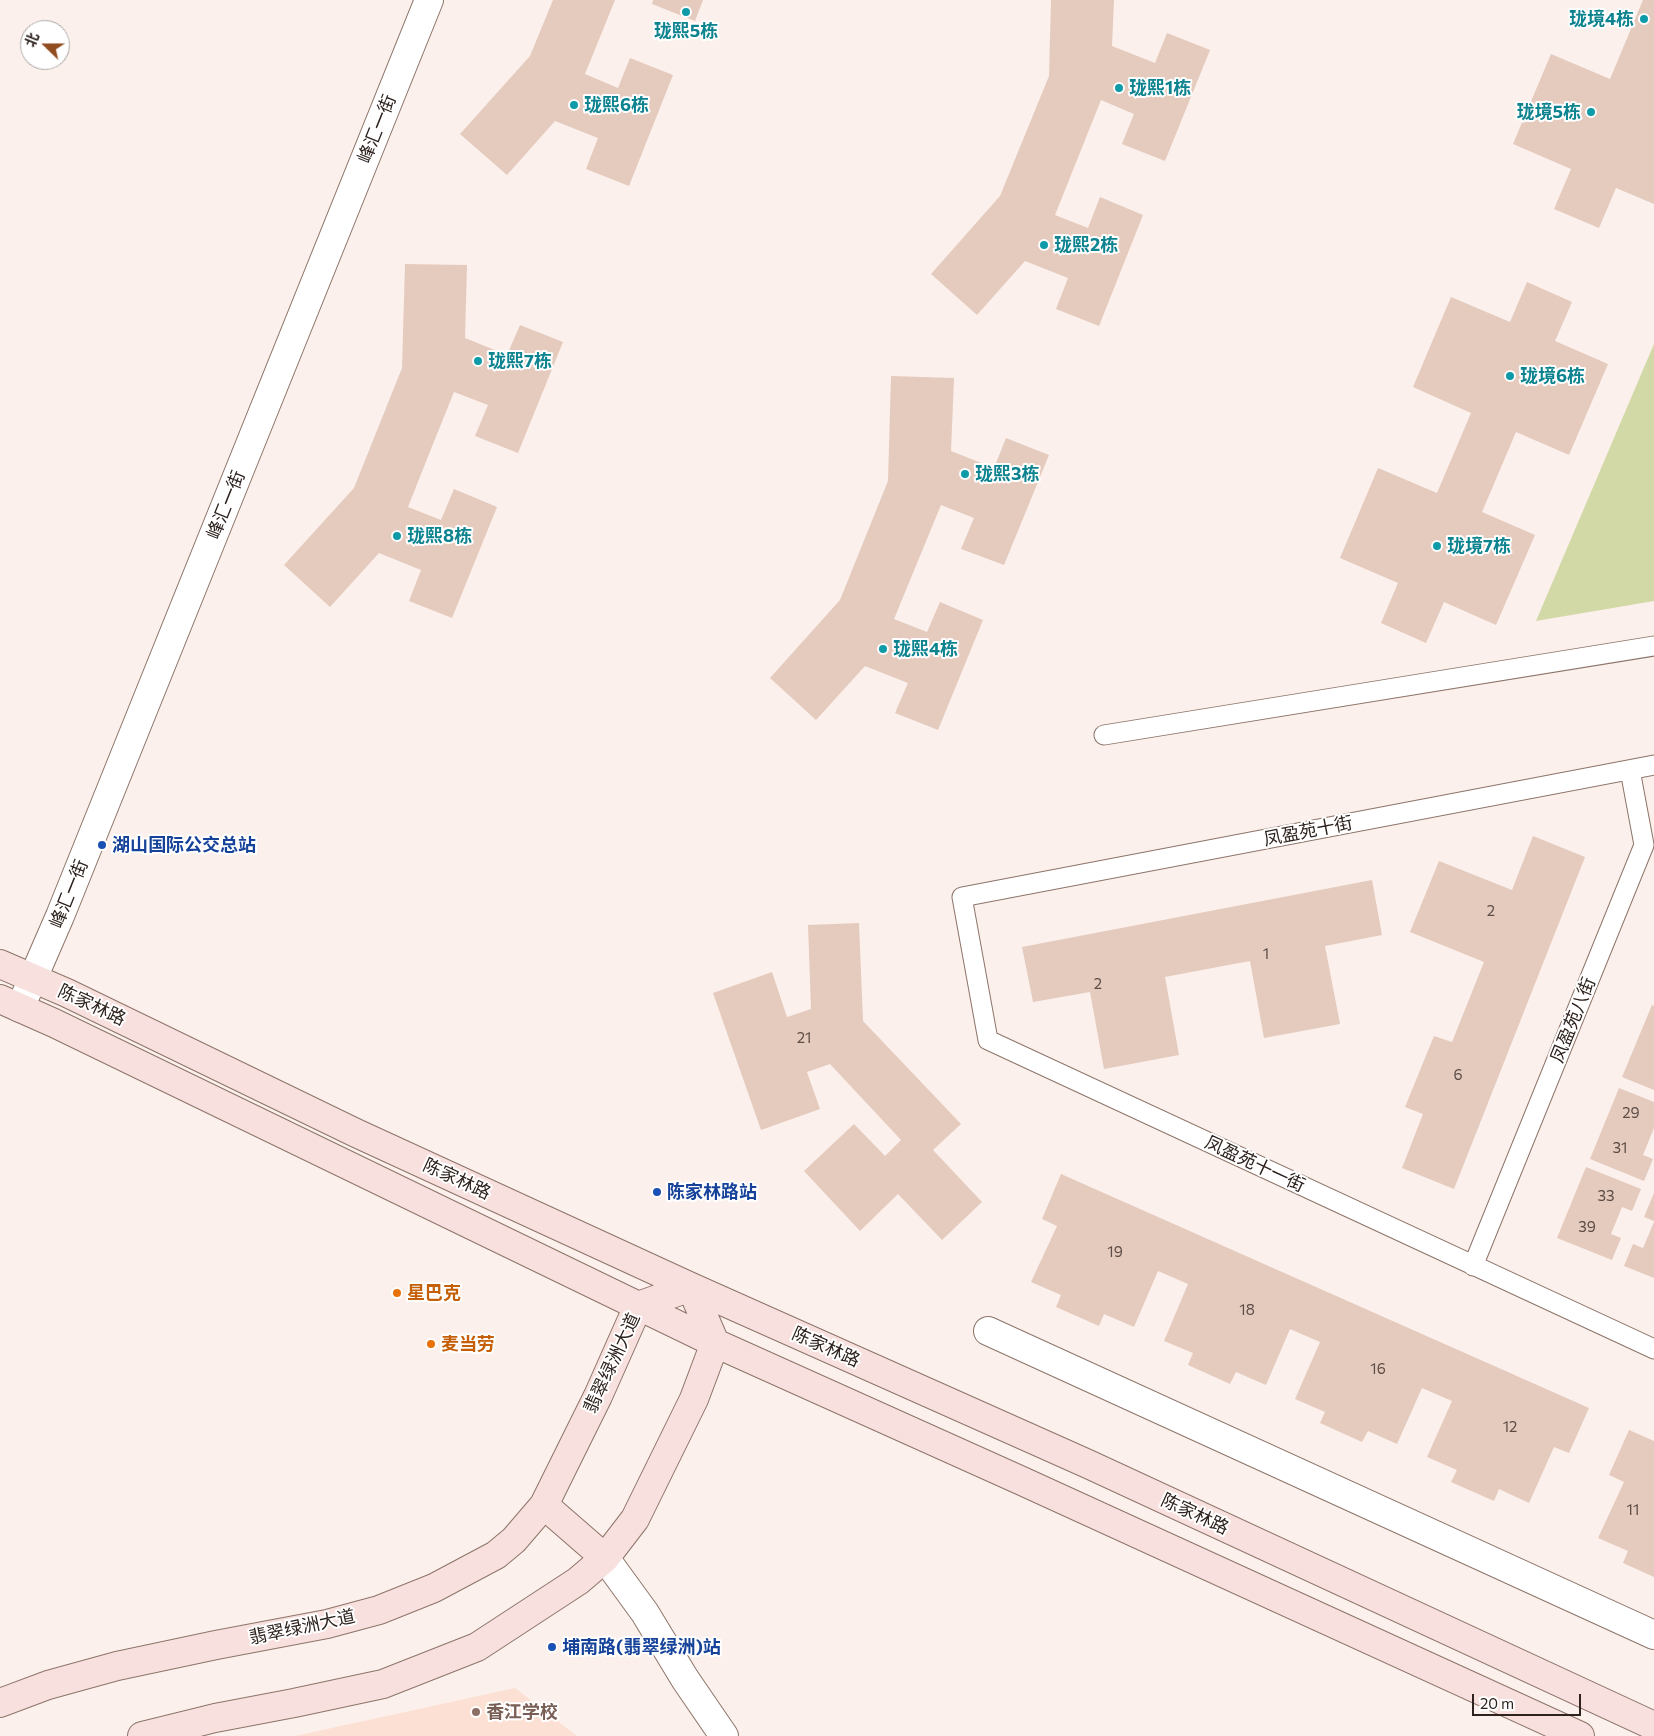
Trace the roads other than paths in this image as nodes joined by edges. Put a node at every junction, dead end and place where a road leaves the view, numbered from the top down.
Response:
1 (429, 0) edge
2 (1654, 646) edge
3 (1104, 735) dead end
4 (1654, 766) edge
5 (1630, 770) junction
6 (962, 897) joint
7 (0, 964) edge
8 (33, 979) junction
9 (10, 1004) edge
10 (1473, 1266) junction
11 (691, 1286) junction
12 (638, 1306) junction
13 (988, 1331) dead end
14 (716, 1343) junction
15 (1654, 1349) edge
16 (544, 1505) junction
17 (605, 1558) junction
18 (1654, 1635) edge
19 (0, 1703) edge
20 (1654, 1726) edge
21 (142, 1736) edge
22 (724, 1736) edge
23 (1580, 1736) edge

1 - 8 street, 峰汇一街
2 - 3 lane
4 - 5 lane, 凤盈苑十街
5 - 6 lane, 凤盈苑十街
5 - 10 lane, 凤盈苑八街
6 - 10 lane, 凤盈苑十一街
7 - 8 main road, 陈家林路
8 - 9 street, 峰汇一街
8 - 11 main road, 陈家林路
9 - 12 main road, 陈家林路
10 - 15 lane, 凤盈苑十一街
11 - 12 main road, 翡翠绿洲大道
11 - 14 main road
11 - 20 main road, 陈家林路
12 - 14 main road, 陈家林路
12 - 16 main road, 翡翠绿洲大道
13 - 18 street
14 - 17 main road
14 - 23 main road, 陈家林路
16 - 17 main road
16 - 19 main road, 翡翠绿洲大道
17 - 21 main road
17 - 22 street

